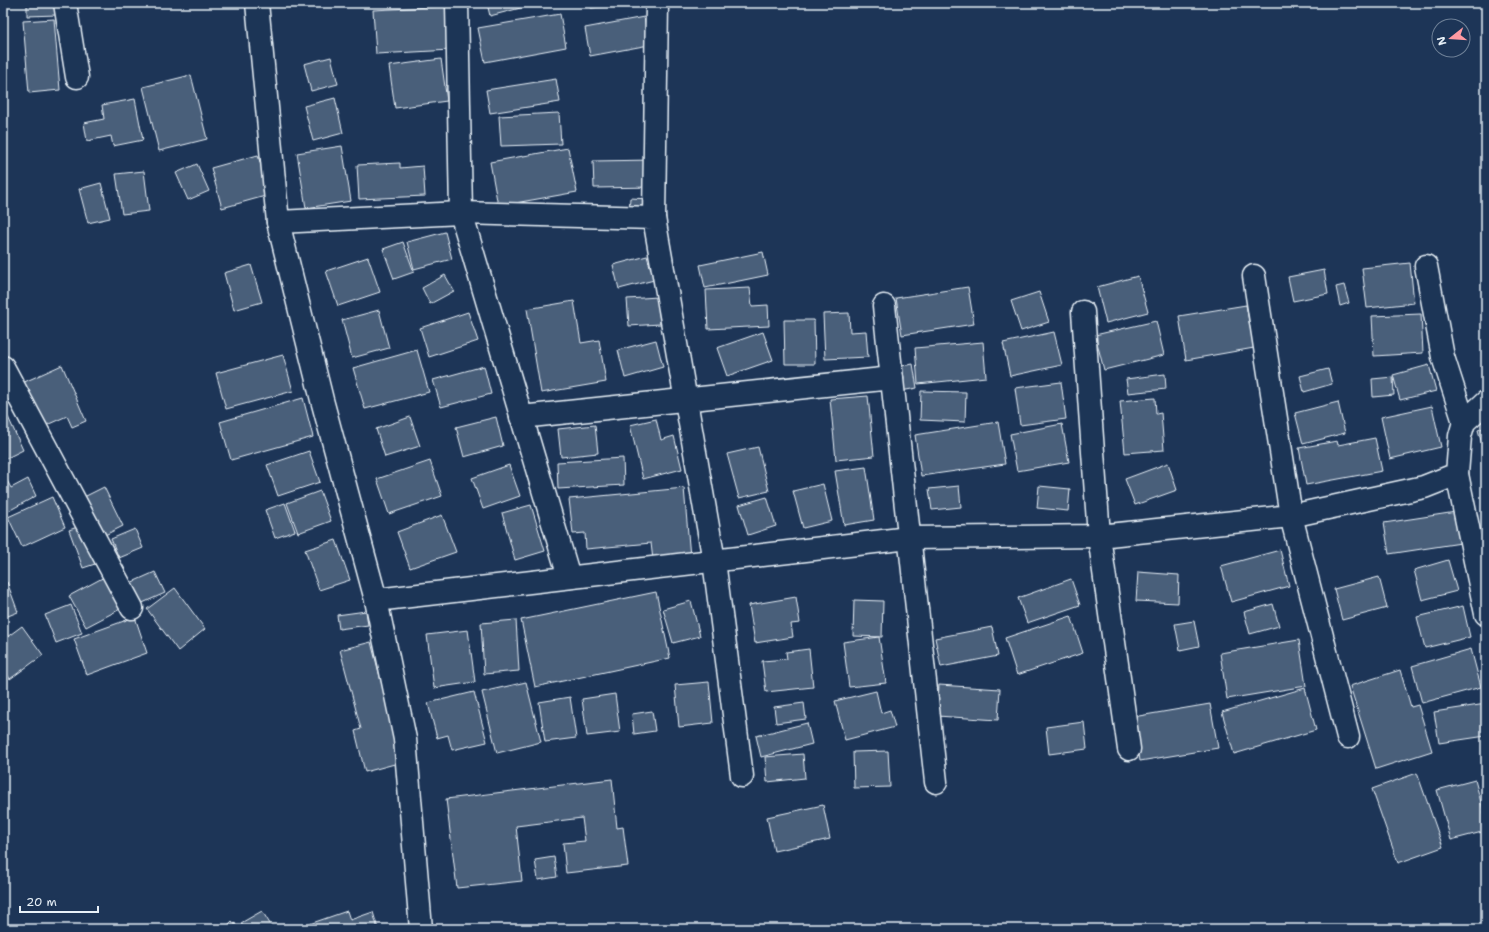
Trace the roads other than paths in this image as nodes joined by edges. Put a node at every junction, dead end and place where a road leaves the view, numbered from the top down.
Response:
1 (65, 3) edge
2 (257, 3) edge
3 (458, 3) edge
4 (657, 3) edge
5 (77, 77) dead end
6 (461, 213) junction
7 (654, 218) junction
8 (278, 222) junction
9 (1426, 266) dead end
10 (1254, 276) dead end
11 (884, 306) dead end
12 (1083, 312) dead end
13 (3, 367) edge
14 (892, 378) junction
15 (686, 401) junction
16 (1486, 402) edge
17 (521, 417) junction
18 (1464, 422) junction
19 (1458, 474) junction
20 (1291, 516) junction
21 (1099, 536) junction
22 (909, 538) junction
23 (714, 561) junction
24 (569, 577) junction
25 (376, 600) junction
26 (132, 608) dead end
27 (1486, 614) edge
28 (1348, 737) dead end
29 (1129, 750) dead end
30 (742, 776) dead end
31 (936, 782) dead end
32 (421, 929) edge

1 - 5 street
2 - 8 street
3 - 6 street
4 - 7 street
6 - 7 street
6 - 8 street
6 - 17 street
7 - 15 street
8 - 25 street
9 - 18 street
10 - 20 street
11 - 14 street
12 - 21 street
13 - 26 street
14 - 15 street
14 - 22 street
15 - 17 street
15 - 23 street
16 - 18 street
17 - 24 street
18 - 19 street
19 - 20 street
19 - 27 street
20 - 21 street
20 - 28 street
21 - 22 street
21 - 29 street
22 - 23 street
22 - 31 street
23 - 24 street
23 - 30 street
24 - 25 street
25 - 32 street

